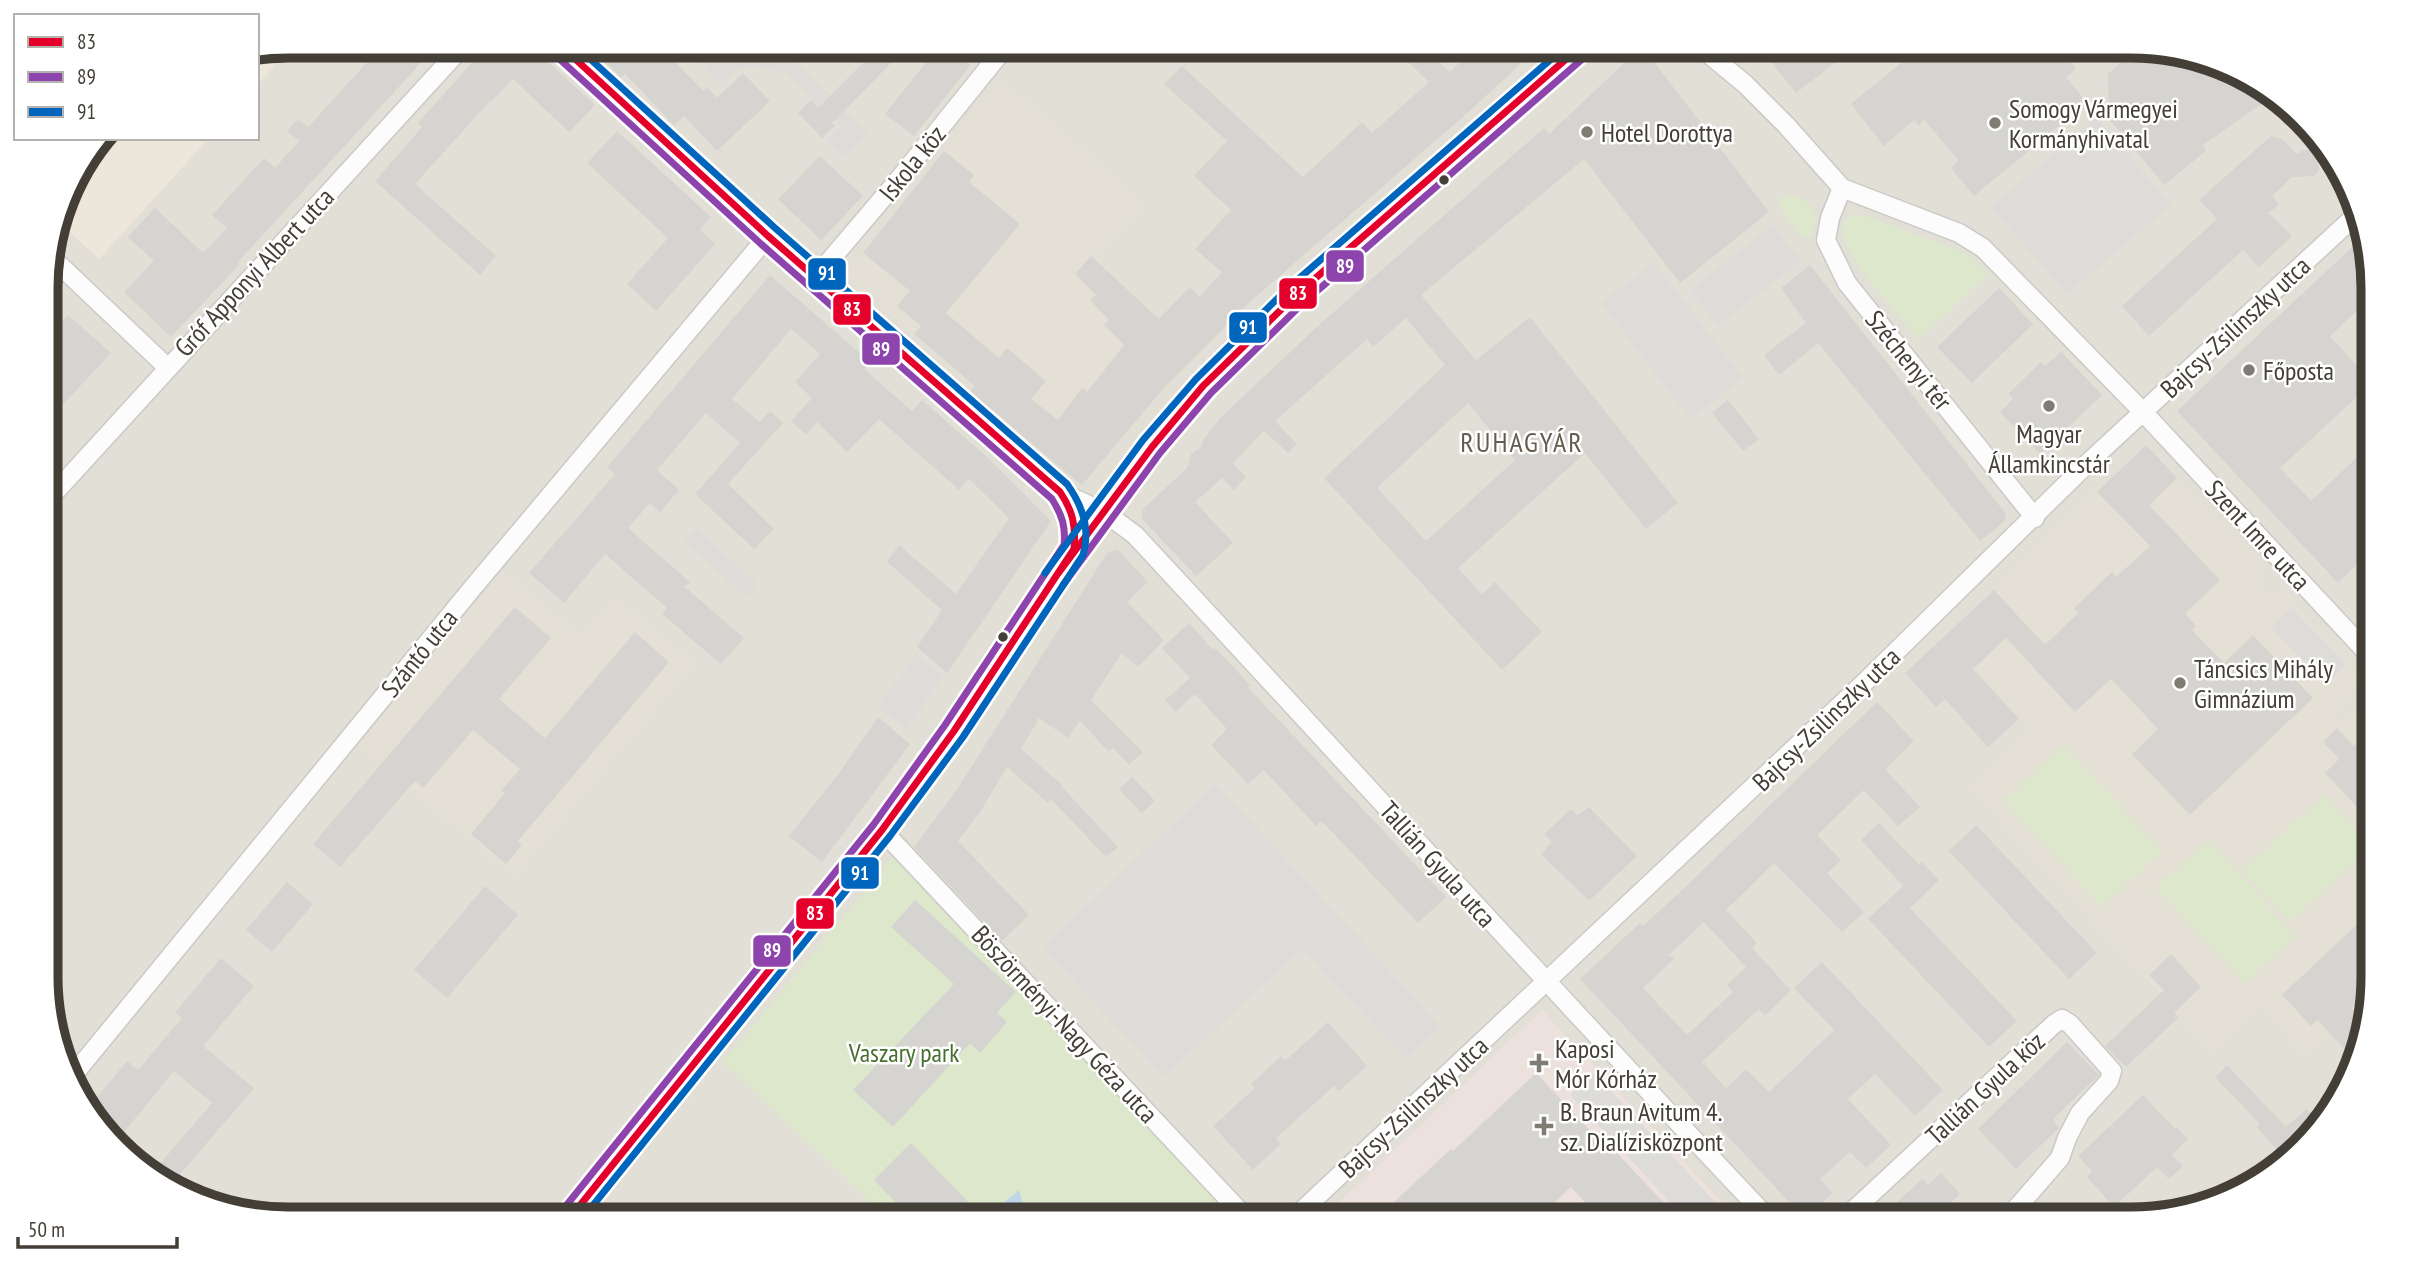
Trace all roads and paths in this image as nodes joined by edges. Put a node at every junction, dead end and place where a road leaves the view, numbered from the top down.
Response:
1 (452, 58) edge
2 (574, 58) edge
3 (996, 58) edge
4 (1568, 58) edge
5 (1714, 58) edge
6 (1842, 188) junction
7 (2350, 220) edge
8 (768, 236) junction
9 (59, 265) edge
10 (815, 278) junction
11 (167, 367) junction
12 (2143, 412) junction
13 (58, 489) edge
14 (1060, 492) junction
15 (1104, 512) junction
16 (2035, 518) junction
17 (1074, 548) junction
18 (2361, 646) edge
19 (882, 831) junction
20 (1546, 984) junction
21 (77, 1070) edge
22 (579, 1207) edge
23 (1236, 1207) edge
24 (1306, 1207) edge
25 (1758, 1207) edge
26 (1857, 1207) edge
27 (2017, 1207) edge

1 - 11 street, Gróf Apponyi Albert utca
2 - 8 street
3 - 10 street, Iskola köz
4 - 15 street
5 - 6 street
6 - 12 street
6 - 16 street, Széchenyi tér
7 - 12 street, Bajcsy-Zsilinszky utca
8 - 10 street
8 - 21 street, Szántó utca
9 - 11 street
10 - 14 street
11 - 13 street, Gróf Apponyi Albert utca
12 - 16 street, Bajcsy-Zsilinszky utca
12 - 18 street, Szent Imre utca
14 - 15 street, Tallián Gyula utca
14 - 17 street
15 - 17 street
15 - 20 street, Tallián Gyula utca
16 - 20 street, Bajcsy-Zsilinszky utca
17 - 19 street
19 - 22 street
19 - 23 street, Böszörményi-Nagy Géza utca
20 - 24 street, Bajcsy-Zsilinszky utca
20 - 25 street, Tallián Gyula utca
26 - 27 street, Tallián Gyula köz

